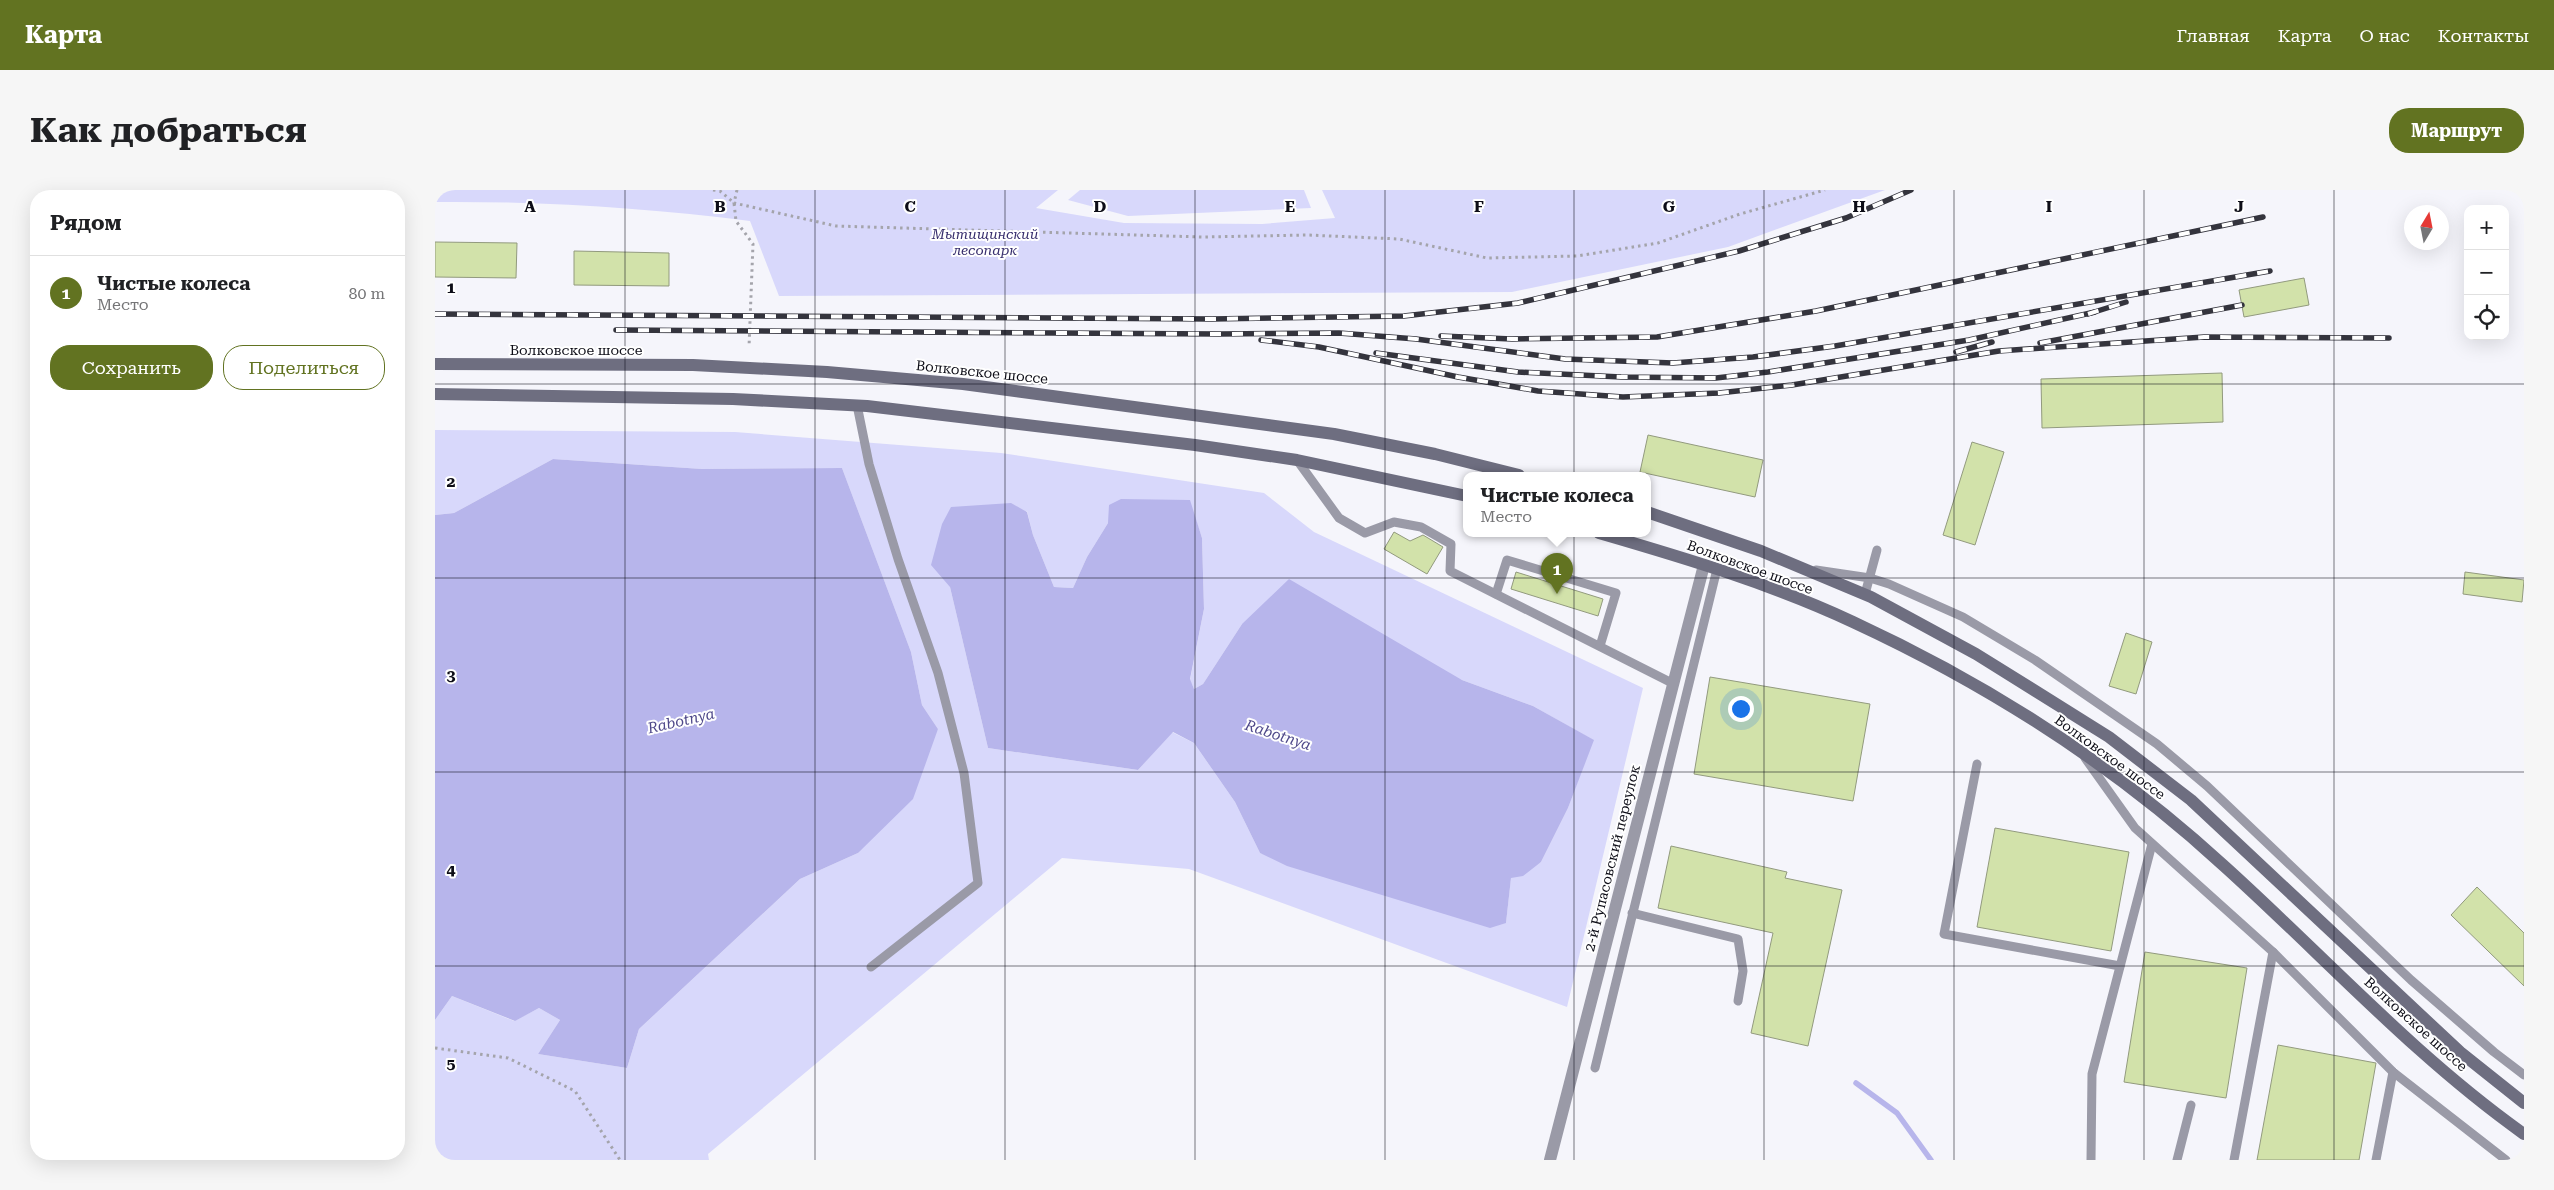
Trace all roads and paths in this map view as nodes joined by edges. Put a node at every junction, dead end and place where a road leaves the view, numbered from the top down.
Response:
1 (713, 190) edge
2 (737, 190) edge
3 (1825, 190) edge
4 (734, 203) junction
5 (749, 347) dead end
6 (435, 364) edge
7 (435, 394) edge
8 (857, 405) junction
9 (1297, 460) junction
10 (1507, 472) edge
11 (1463, 495) edge
12 (1651, 513) edge
13 (1612, 537) edge
14 (1877, 550) dead end
15 (1704, 565) junction
16 (1803, 568) junction
17 (1717, 569) junction
18 (1870, 578) junction
19 (1496, 594) junction
20 (1865, 594) junction
21 (1599, 646) junction
22 (1672, 683) junction
23 (2079, 750) junction
24 (1977, 764) dead end
25 (2152, 844) junction
26 (1632, 913) junction
27 (2273, 952) junction
28 (2121, 966) junction
29 (871, 968) dead end
30 (1739, 1001) dead end
31 (435, 1048) edge
32 (1595, 1068) dead end
33 (2393, 1072) junction
34 (2524, 1075) edge
35 (2524, 1103) edge
36 (2191, 1105) dead end
37 (2524, 1134) edge
38 (2493, 1155) edge
39 (620, 1160) edge
40 (1550, 1160) edge
41 (2091, 1160) edge
42 (2177, 1160) edge
43 (2234, 1160) edge
44 (2376, 1160) edge
45 (2506, 1160) edge

1 - 4 path
2 - 4 path
3 - 4 path
4 - 5 path
6 - 10 main road, Волковское шоссе
7 - 8 main road
8 - 9 main road
8 - 29 lane
9 - 11 main road
9 - 19 lane
12 - 16 main road, Волковское шоссе
13 - 15 main road, Волковское шоссе
14 - 18 lane
15 - 17 main road, Волковское шоссе
15 - 22 street, 2-й Рупасовский переулок
16 - 18 lane
16 - 20 main road, Волковское шоссе
17 - 23 main road, Волковское шоссе
17 - 26 lane
18 - 20 lane
18 - 34 lane
19 - 21 lane
19 - 21 lane
20 - 35 main road, Волковское шоссе
21 - 22 lane
22 - 40 street, 2-й Рупасовский переулок
23 - 25 lane
23 - 37 main road, Волковское шоссе
24 - 28 lane
25 - 27 lane
25 - 28 lane
26 - 30 lane
26 - 32 lane
27 - 33 lane
27 - 43 lane
28 - 41 lane
31 - 39 path
33 - 38 lane
33 - 44 lane
36 - 42 lane
38 - 45 lane

